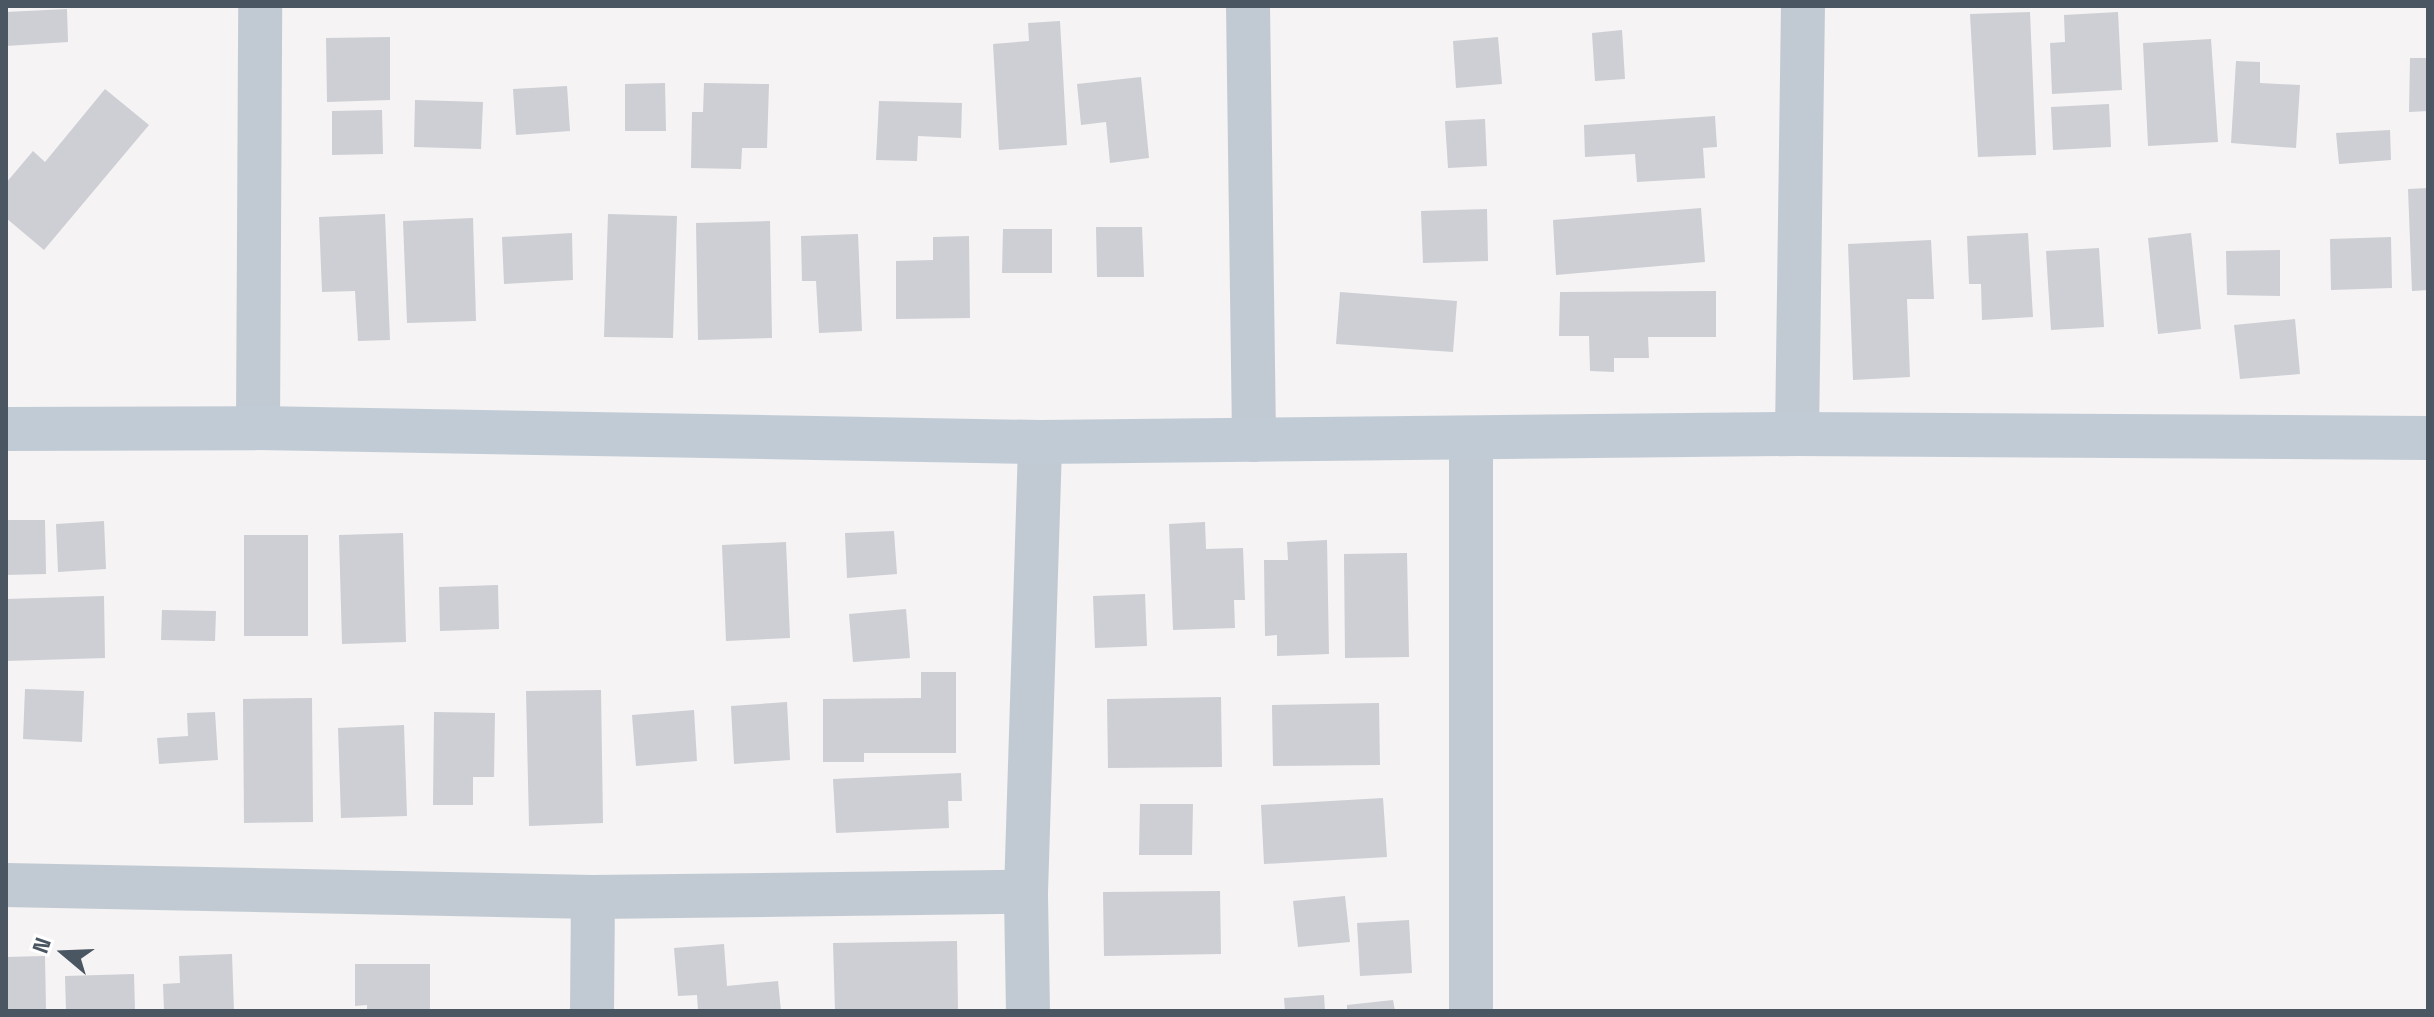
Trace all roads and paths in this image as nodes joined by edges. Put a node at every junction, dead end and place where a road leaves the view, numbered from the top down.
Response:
1 (260, 6) edge
2 (1248, 6) edge
3 (1803, 6) edge
4 (258, 428) junction
5 (6, 429) edge
6 (1797, 434) junction
7 (2428, 438) edge
8 (1254, 440) junction
9 (1471, 441) junction
10 (1040, 442) junction
11 (6, 885) edge
12 (1026, 892) junction
13 (593, 897) junction
14 (592, 1011) edge
15 (1028, 1011) edge
16 (1471, 1011) edge

1 - 4 street
2 - 8 street
3 - 6 street
4 - 5 street
4 - 10 street
6 - 7 street
6 - 9 street
8 - 9 street
8 - 10 street
9 - 16 street
10 - 12 street
11 - 13 street
12 - 13 street
12 - 15 street
13 - 14 street

